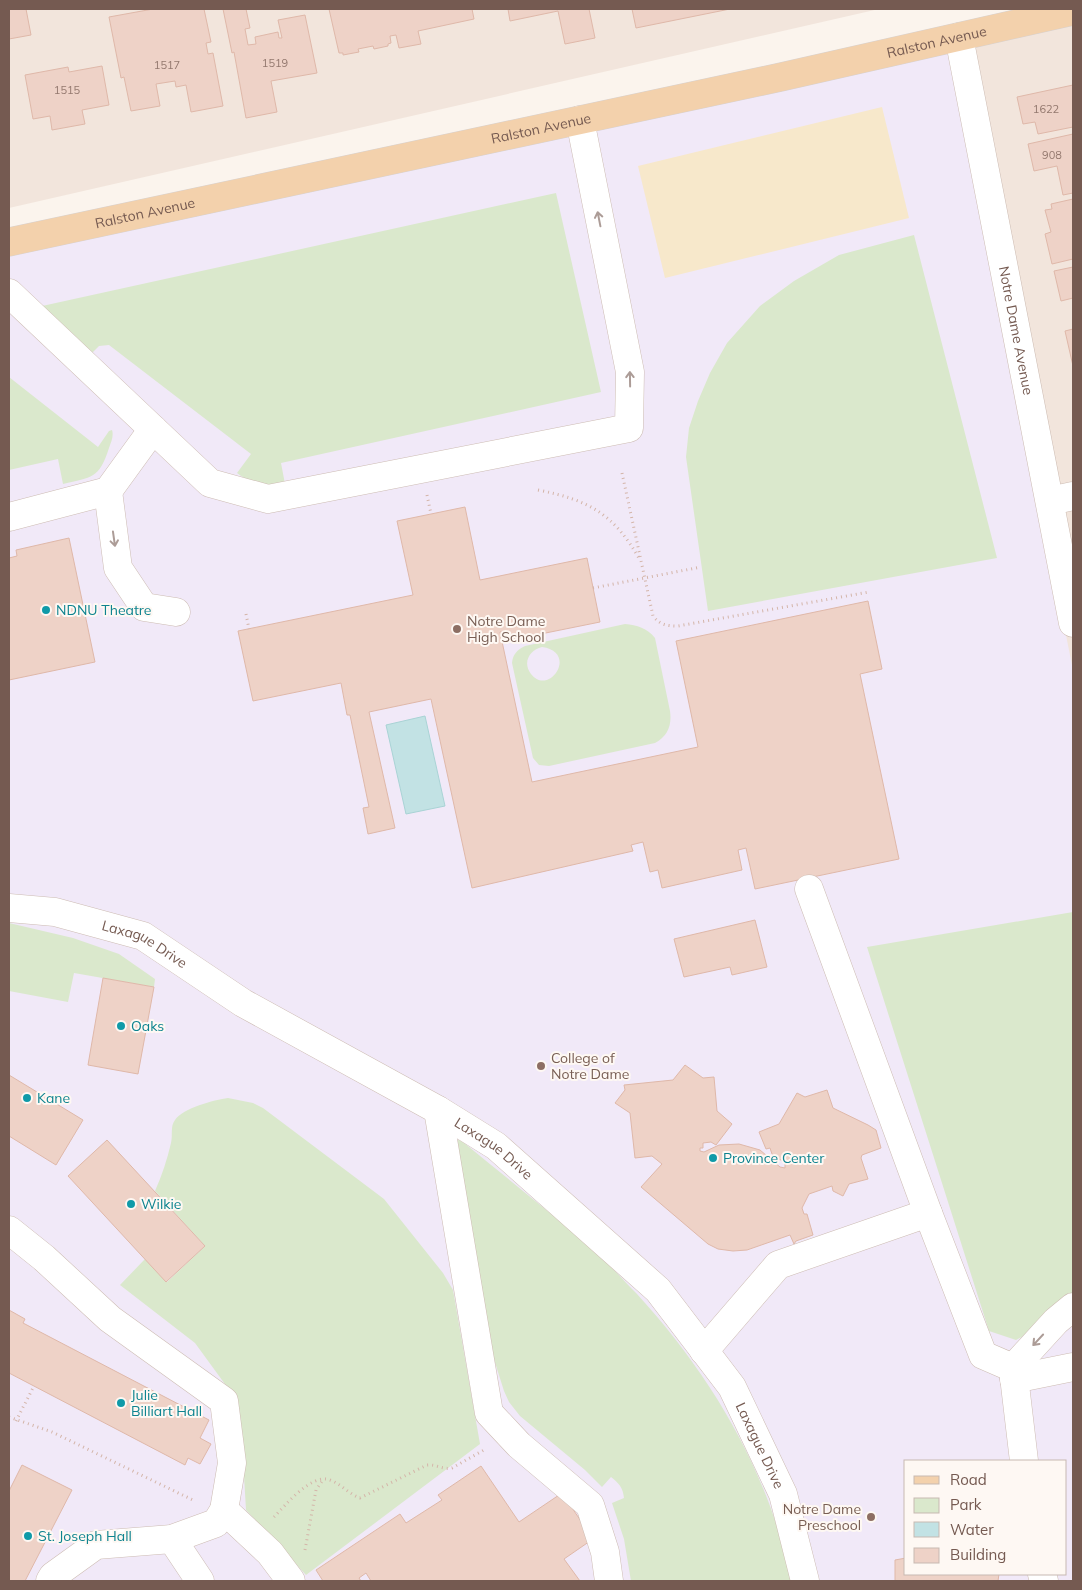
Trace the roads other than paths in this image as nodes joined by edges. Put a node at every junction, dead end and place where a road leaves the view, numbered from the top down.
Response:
1 (1073, 12) edge
2 (959, 37) junction
3 (580, 120) junction
4 (9, 242) edge
5 (9, 293) edge
6 (153, 429) junction
7 (108, 491) junction
8 (1062, 499) edge
9 (9, 517) edge
10 (176, 612) dead end
11 (1073, 623) edge
12 (809, 889) dead end
13 (9, 908) edge
14 (438, 1110) junction
15 (928, 1213) junction
16 (9, 1230) edge
17 (1073, 1307) edge
18 (704, 1350) junction
19 (1073, 1366) edge
20 (1013, 1373) junction
21 (1024, 1460) edge
22 (224, 1510) junction
23 (172, 1539) junction
24 (50, 1581) edge
25 (200, 1581) edge
26 (291, 1581) edge
27 (609, 1581) edge
28 (805, 1581) edge

1 - 2 main road, Ralston Avenue
2 - 3 main road, Ralston Avenue
2 - 8 street, Notre Dame Avenue
3 - 4 main road, Ralston Avenue
6 -> 3 street
5 - 6 street
6 - 7 street
7 - 9 street
7 -> 10 street
8 - 11 street, Notre Dame Avenue
12 - 15 street
13 - 14 street, Laxague Drive
14 - 18 street, Laxague Drive
14 - 27 street
15 - 18 street
15 - 20 street
16 - 22 street
17 -> 20 street
18 - 28 street, Laxague Drive
19 - 20 street
20 - 21 street
22 - 23 street
22 - 26 street
23 - 24 street
23 - 25 street

